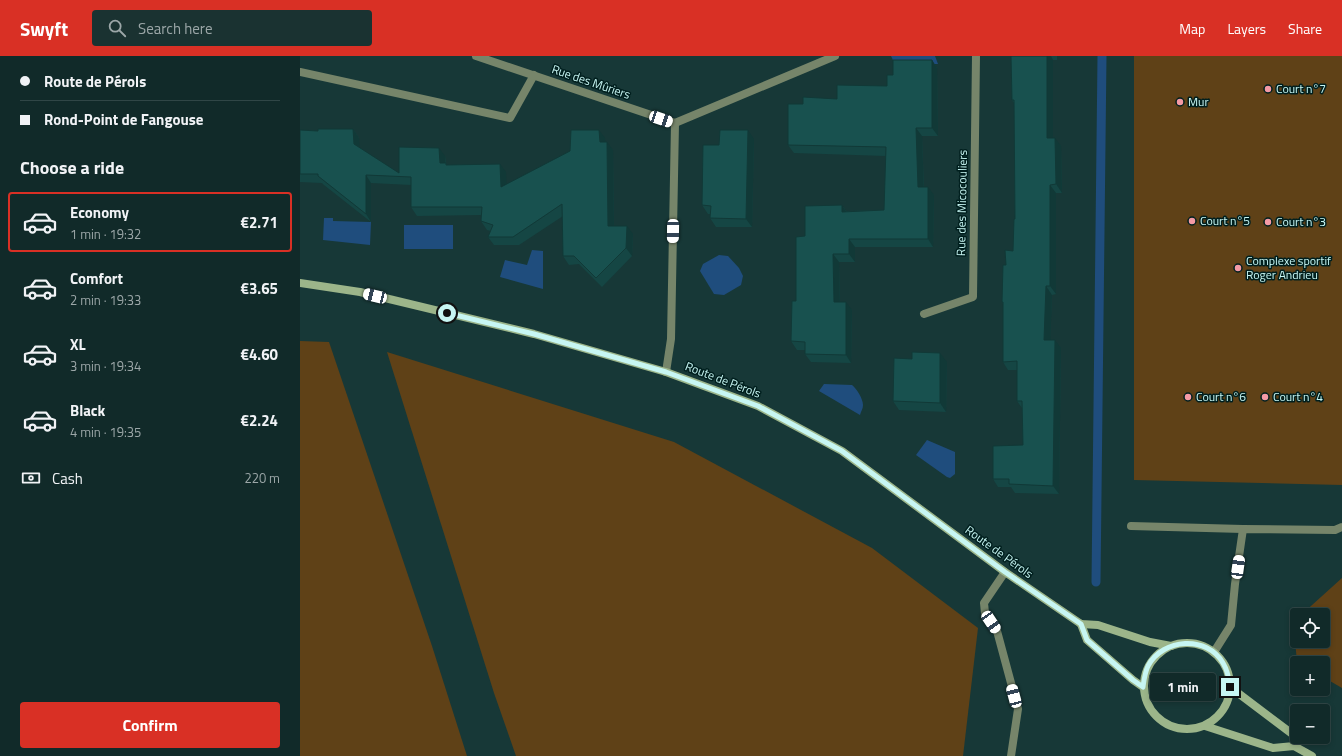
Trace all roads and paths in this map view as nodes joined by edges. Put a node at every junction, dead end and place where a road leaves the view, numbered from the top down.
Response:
1 (476, 56) edge
2 (835, 56) edge
3 (976, 56) edge
4 (300, 72) edge
5 (534, 75) junction
6 (675, 124) junction
7 (300, 283) edge
8 (924, 314) dead end
9 (666, 372) junction
10 (1131, 526) dead end
11 (1342, 527) edge
12 (1243, 529) junction
13 (1005, 572) junction
14 (1081, 624) junction
15 (1171, 646) junction
16 (1214, 652) junction
17 (1143, 687) junction
18 (1230, 687) junction
19 (1205, 726) junction
20 (1294, 746) junction
21 (1011, 756) edge
22 (1312, 756) edge

1 - 5 street, Rue des Mûriers
2 - 6 street
3 - 8 street, Rue des Micocouliers
4 - 5 street
5 - 6 street, Rue des Mûriers
6 - 9 street
7 - 9 street, Route de Pérols
9 - 13 street, Route de Pérols
10 - 12 street
11 - 12 street
12 - 16 street
13 - 14 street, Route de Pérols
13 - 21 street
14 - 15 street, Route de Pérols
14 - 17 street
15 - 16 street
15 - 17 street
16 - 18 street
17 - 19 street
18 - 19 street
18 - 20 street
19 - 20 street
20 - 22 street

